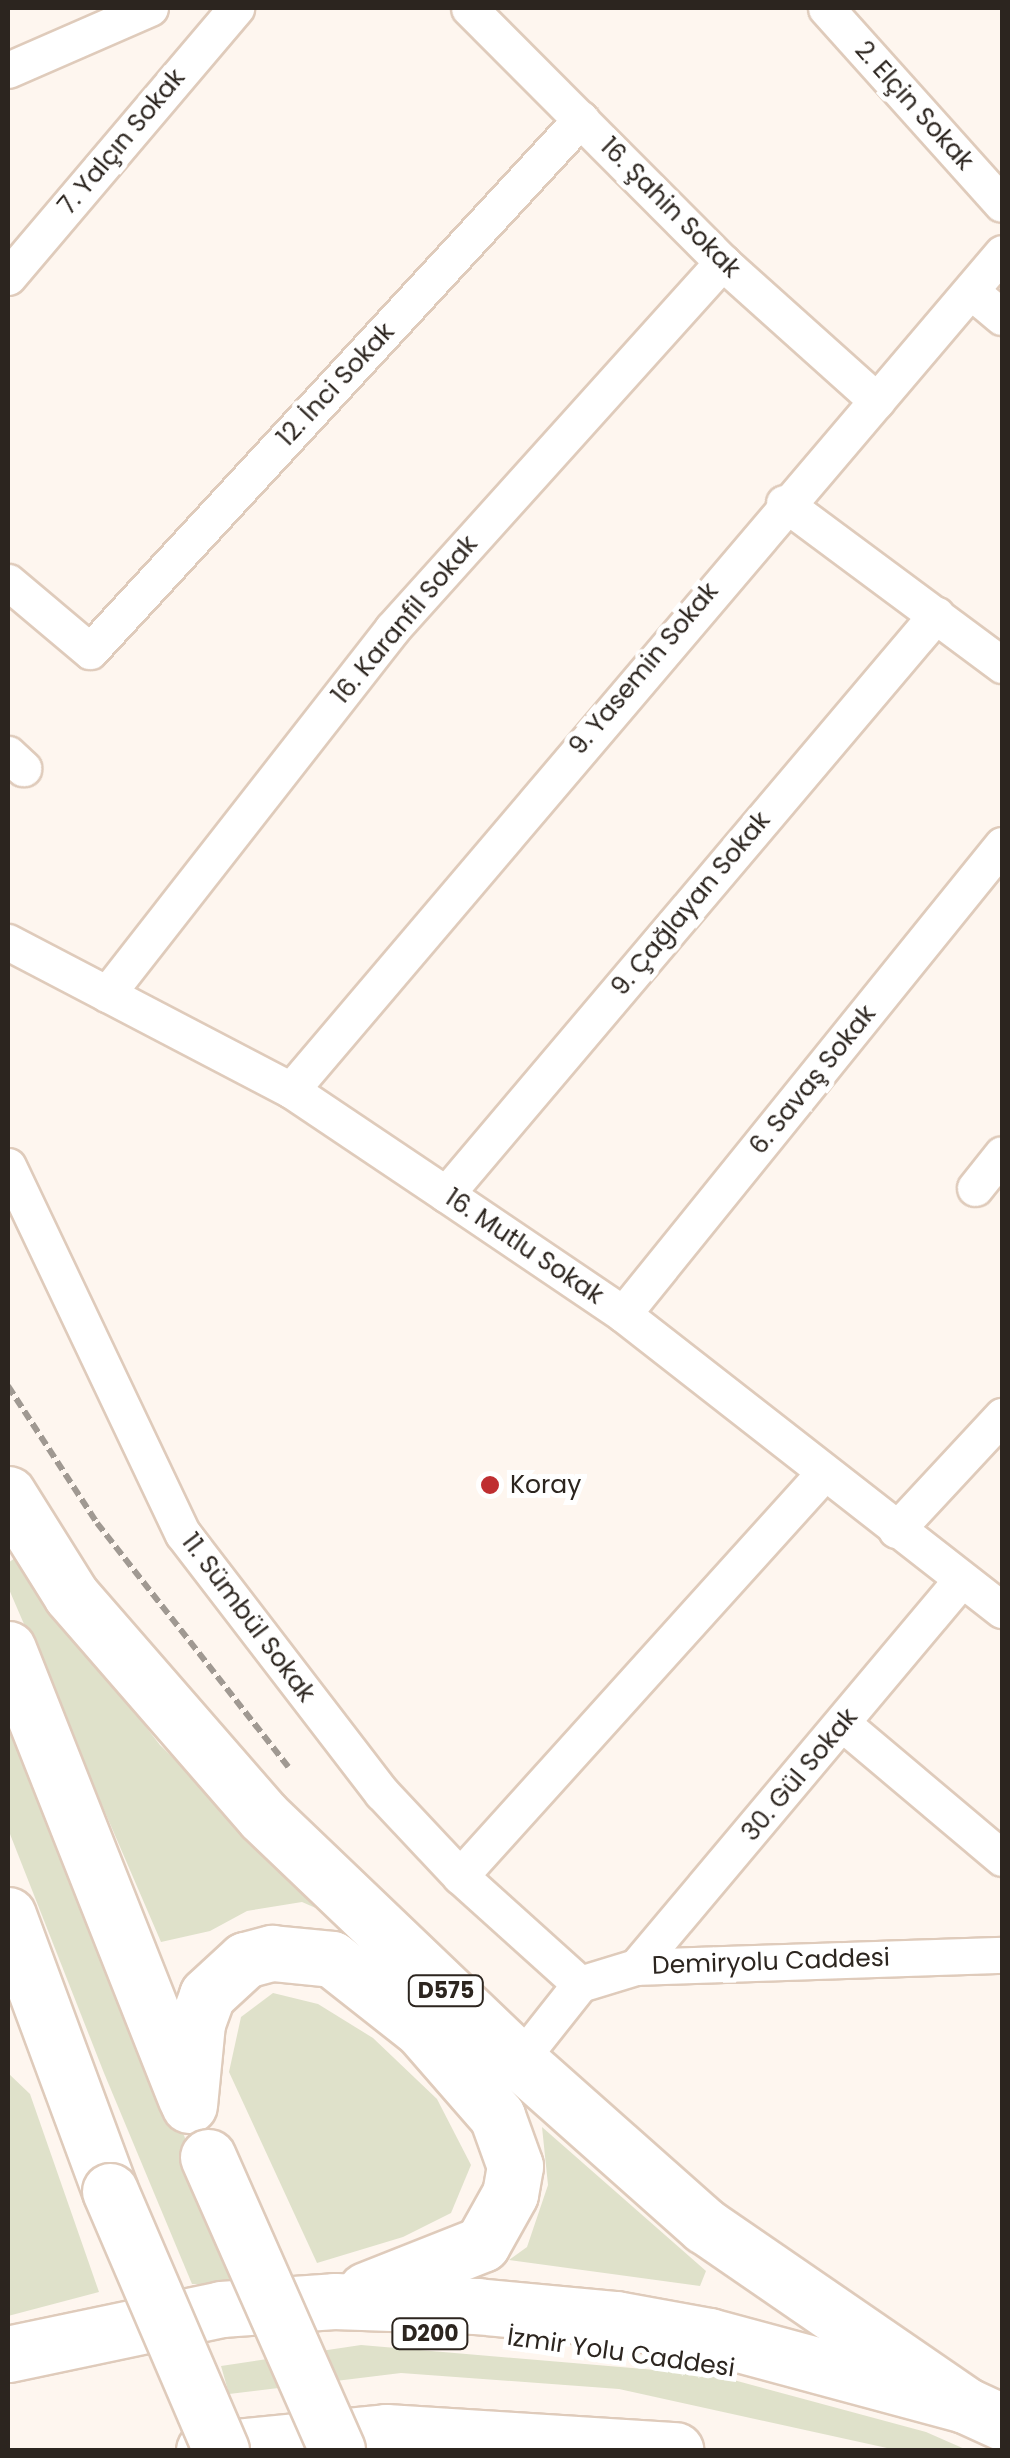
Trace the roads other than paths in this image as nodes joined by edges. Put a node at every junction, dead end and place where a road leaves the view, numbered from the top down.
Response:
1 (150, 8) edge
2 (236, 8) edge
3 (469, 8) edge
4 (826, 8) edge
5 (8, 70) edge
6 (581, 119) junction
7 (1002, 204) edge
8 (1002, 253) edge
9 (722, 262) junction
10 (8, 277) edge
11 (972, 292) junction
12 (1002, 317) edge
13 (877, 401) junction
14 (784, 503) junction
15 (8, 582) edge
16 (936, 615) junction
17 (1002, 665) edge
18 (1002, 845) edge
19 (8, 942) edge
20 (107, 994) junction
21 (291, 1090) junction
22 (1002, 1154) edge
23 (8, 1166) edge
24 (975, 1188) dead end
25 (446, 1194) junction
26 (623, 1314) junction
27 (1002, 1416) edge
28 (823, 1474) junction
29 (8, 1494) edge
30 (896, 1530) junction
31 (960, 1580) junction
32 (1002, 1610) edge
33 (8, 1648) edge
34 (843, 1724) junction
35 (1002, 1858) edge
36 (460, 1876) junction
37 (8, 1916) edge
38 (1001, 1956) edge
39 (636, 1967) junction
40 (580, 1984) junction
41 (8, 2036) edge
42 (518, 2061) junction
43 (189, 2106) junction
44 (102, 2170) junction
45 (334, 2301) junction
46 (8, 2354) edge
47 (8, 2388) edge
48 (984, 2426) edge
49 (362, 2441) edge
50 (204, 2450) edge
51 (221, 2450) edge
52 (477, 2450) edge
53 (675, 2450) edge

1 - 5 street
2 - 10 street, 7. Yalçın Sokak
3 - 6 street, 16. Şahin Sokak
4 - 7 street, 2. Elçin Sokak
6 - 9 street, 16. Şahin Sokak
6 - 15 street, 12. İnci Sokak
8 - 11 street, 9. Yasemin Sokak
9 - 13 street, 16. Şahin Sokak
9 - 20 street, 16. Karanfil Sokak
11 - 12 street
11 - 13 street, 9. Yasemin Sokak
13 - 14 street, 9. Yasemin Sokak
14 - 16 street
14 - 21 street, 9. Yasemin Sokak
16 - 17 street
16 - 25 street, 9. Çağlayan Sokak
18 - 26 street, 6. Savaş Sokak
19 - 20 street, 16. Mutlu Sokak
20 - 21 street, 16. Mutlu Sokak
21 - 25 street, 16. Mutlu Sokak
22 - 24 street
23 - 36 street, 11. Sümbül Sokak
25 - 26 street, 16. Mutlu Sokak
26 - 28 street, 16. Mutlu Sokak
27 - 30 street
28 - 30 street, 16. Mutlu Sokak
28 - 36 street
29 - 42 highway, D575
30 - 31 street, 16. Mutlu Sokak
31 - 32 street, 16. Mutlu Sokak
31 - 34 street, 30. Gül Sokak
33 - 43 highway
34 - 35 street
34 - 39 street, 30. Gül Sokak
36 - 40 street, 11. Sümbül Sokak
37 - 44 highway
38 - 39 street, Demiryolu Caddesi
39 - 40 street, Demiryolu Caddesi
40 - 42 street
41 - 44 highway
42 - 48 highway, D575
43 - 45 highway
43 - 49 highway, bridge
44 - 51 highway, bridge
45 - 46 highway
45 - 48 highway
47 - 48 highway, İzmir Yolu Caddesi / D200
49 - 50 highway
49 - 52 highway
49 - 53 highway

